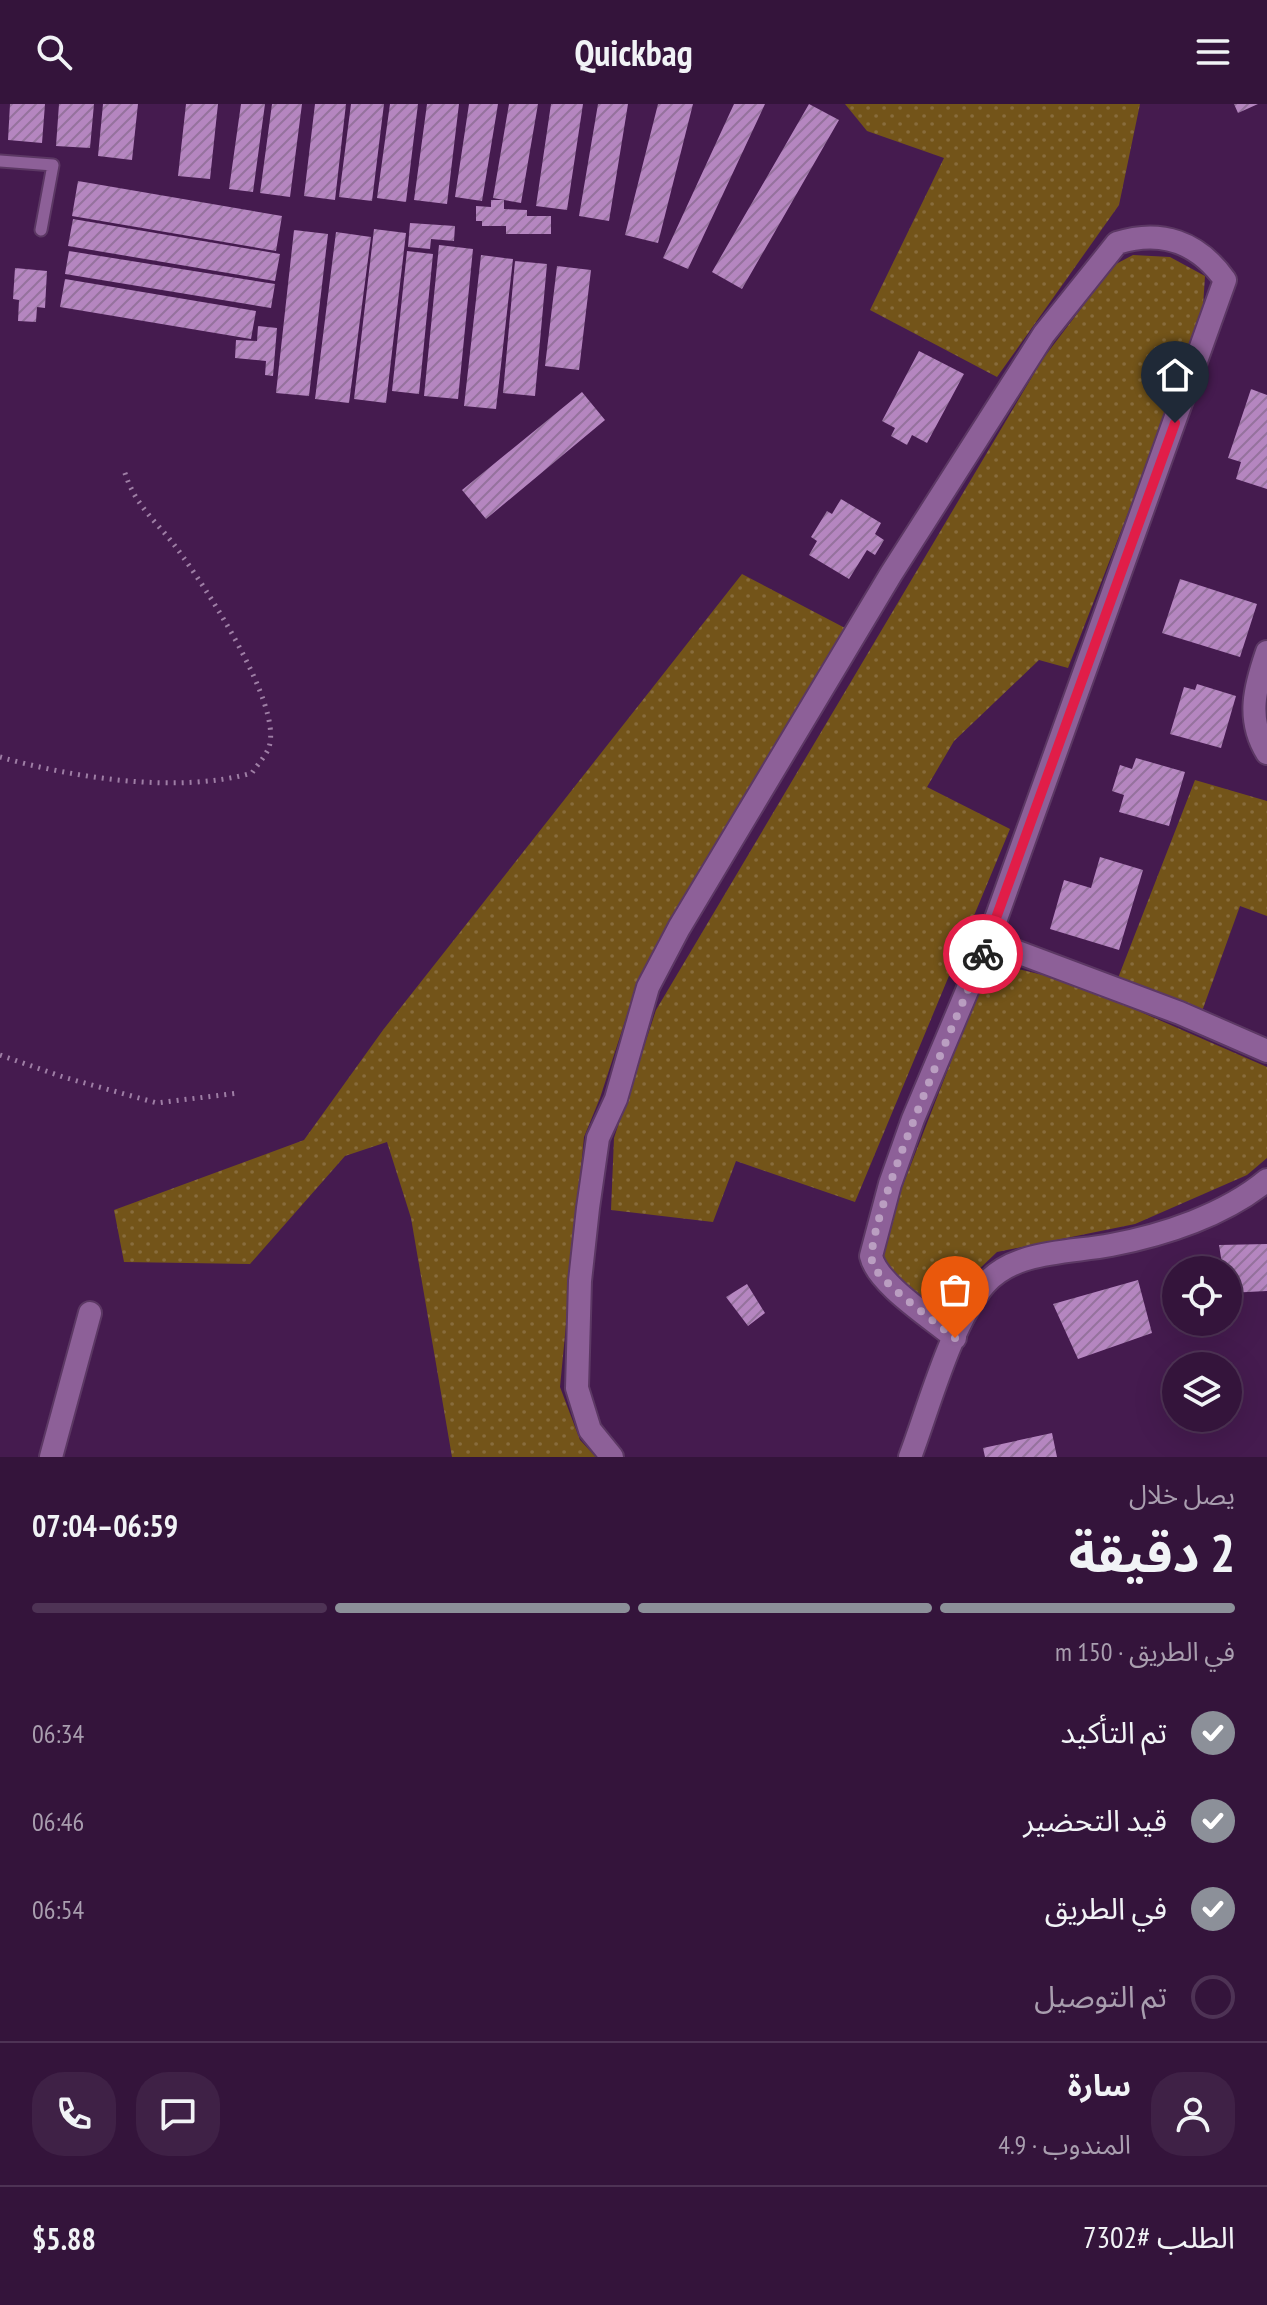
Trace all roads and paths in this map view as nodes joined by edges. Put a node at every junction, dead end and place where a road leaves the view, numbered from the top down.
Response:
1 (0, 161) edge
2 (41, 230) dead end
3 (124, 470) dead end
4 (1267, 652) edge
5 (1267, 753) edge
6 (0, 757) edge
7 (988, 941) junction
8 (1267, 1051) edge
9 (0, 1055) edge
10 (238, 1093) dead end
11 (1267, 1180) edge
12 (90, 1313) dead end
13 (955, 1338) junction
14 (51, 1457) edge
15 (612, 1457) edge
16 (910, 1457) edge

1 - 2 lane
3 - 6 path
4 - 5 street
7 - 8 street
7 - 13 street
7 - 15 street
9 - 10 path
11 - 13 street
12 - 14 street
13 - 16 street

